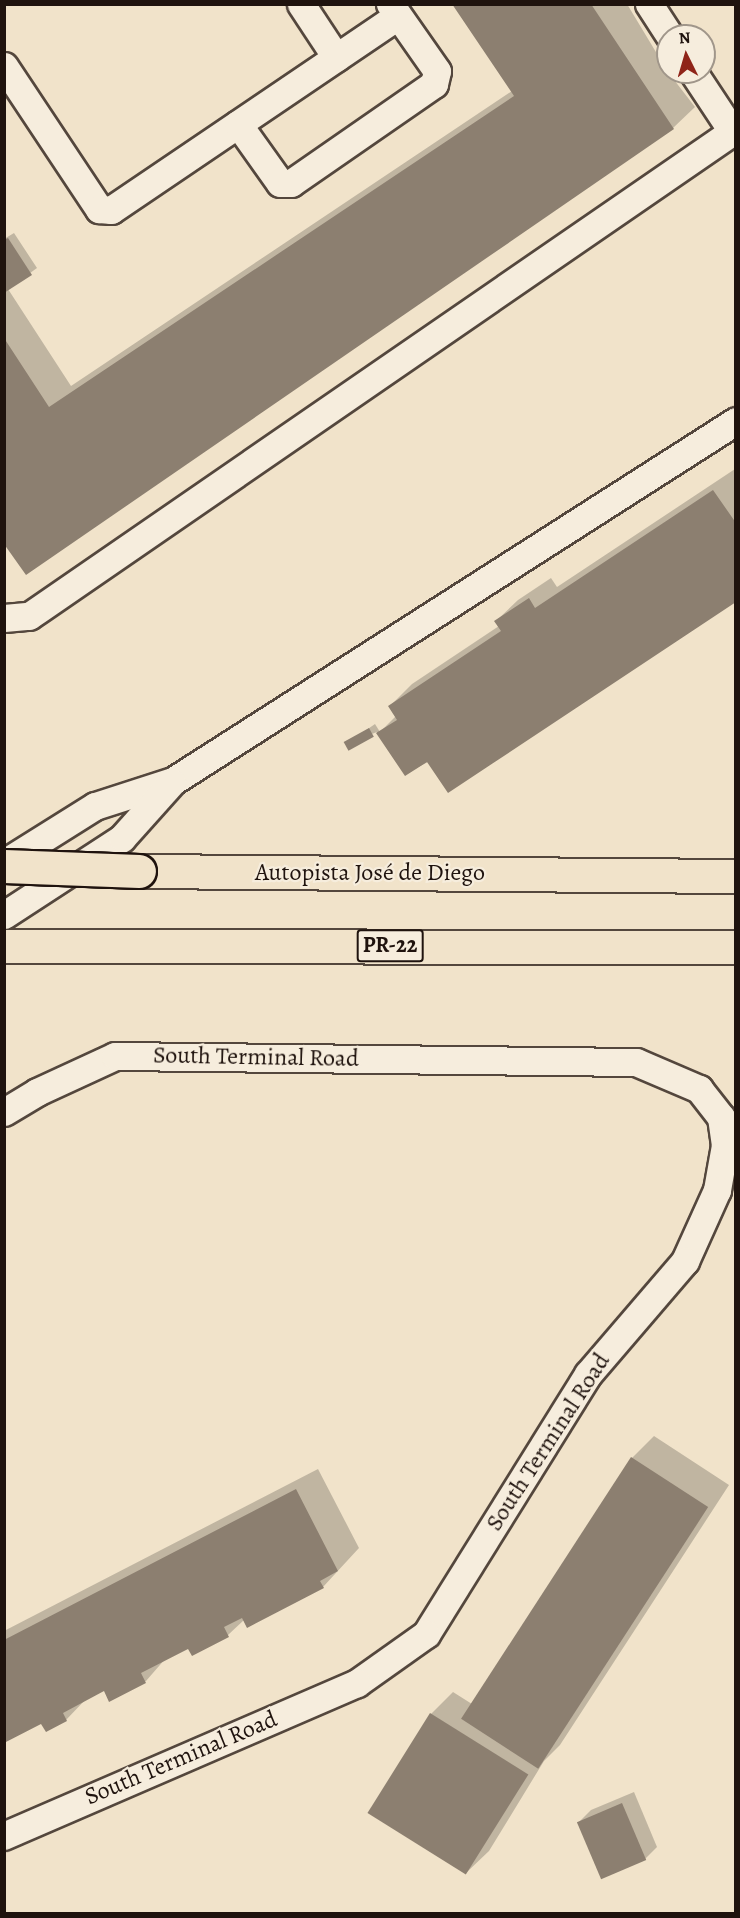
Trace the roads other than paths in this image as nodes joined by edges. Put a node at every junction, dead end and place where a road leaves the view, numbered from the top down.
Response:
1 (301, 4) edge
2 (649, 4) edge
3 (394, 10) edge
4 (662, 24) edge
5 (336, 57) junction
6 (4, 66) edge
7 (701, 84) edge
8 (238, 124) junction
9 (734, 130) edge
10 (731, 433) edge
11 (4, 618) edge
12 (173, 781) junction
13 (4, 864) edge
14 (735, 864) edge
15 (674, 875) junction
16 (735, 876) edge
17 (4, 915) edge
18 (4, 946) edge
19 (735, 947) edge
20 (4, 1112) edge
21 (4, 1836) edge

1 - 5 street
2 - 4 street
3 - 5 street
3 - 8 street
5 - 8 street
6 - 8 street
7 - 9 street
9 - 11 street
10 - 12 street
12 - 13 street
12 - 17 street
13 - 15 highway, Autopista José de Diego, bridge
14 - 15 highway
15 - 16 highway, Autopista José de Diego
18 - 19 highway, PR-22
20 - 21 street, South Terminal Road

